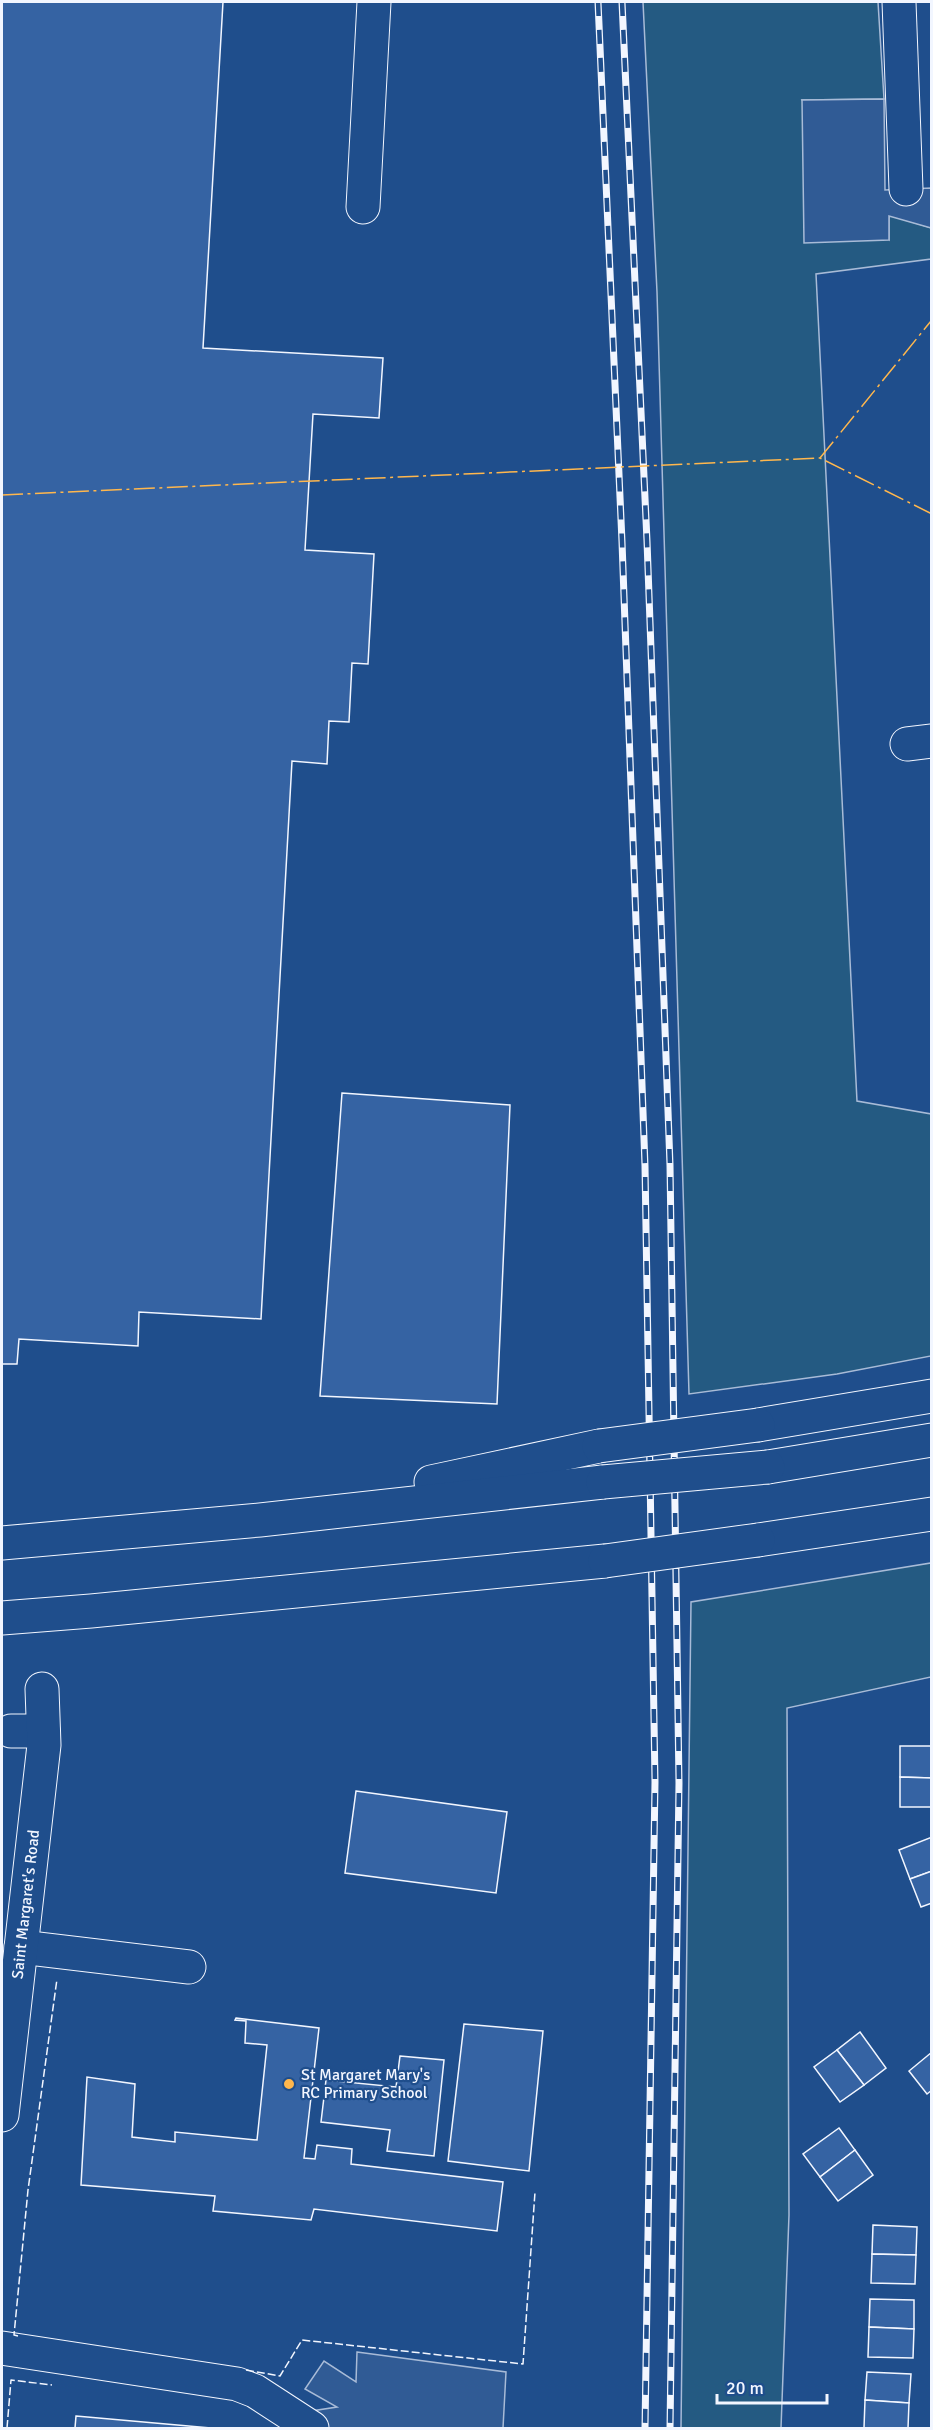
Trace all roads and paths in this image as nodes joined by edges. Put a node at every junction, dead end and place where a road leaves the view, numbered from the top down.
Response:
1 (374, 2) edge
2 (899, 2) edge
3 (906, 189) dead end
4 (363, 207) dead end
5 (932, 1396) edge
6 (932, 1440) edge
7 (932, 1514) edge
8 (260, 1520) junction
9 (2, 1544) edge
10 (2, 1618) edge
11 (42, 1689) dead end
12 (11, 1731) dead end
13 (43, 1731) junction
14 (21, 1947) junction
15 (189, 1967) dead end
16 (2, 2115) edge
17 (2, 2348) edge
18 (312, 2428) edge

1 - 4 main road
2 - 3 main road
5 - 8 main road, bridge
6 - 8 main road, bridge
7 - 10 main road, bridge
8 - 9 main road
11 - 13 main road, Saint Margaret's Road
12 - 13 main road
13 - 14 main road, Saint Margaret's Road
14 - 15 main road
14 - 16 main road, Saint Margaret's Road
17 - 18 main road

